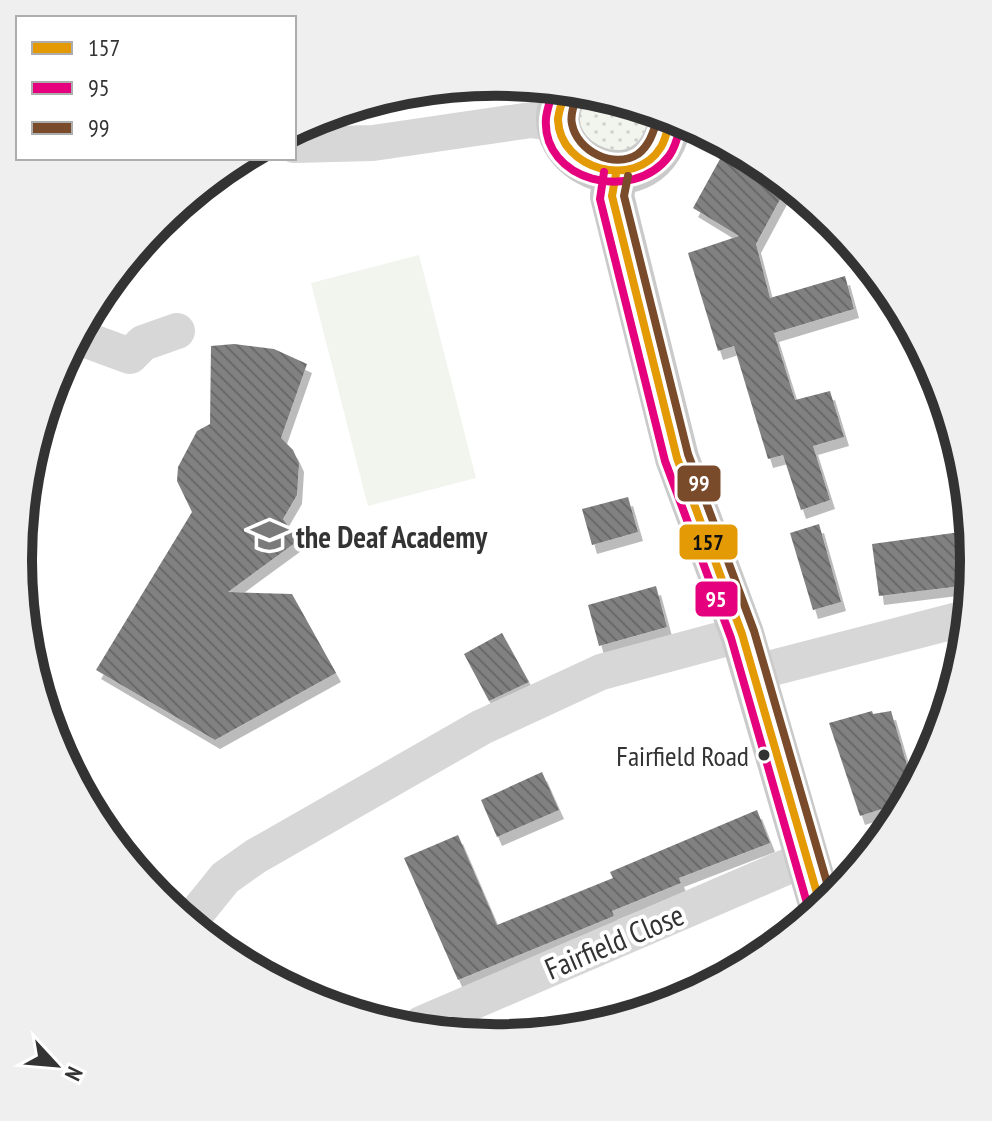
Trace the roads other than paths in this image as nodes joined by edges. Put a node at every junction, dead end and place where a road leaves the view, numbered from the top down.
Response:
1 (562, 110) edge
2 (669, 130) edge
3 (296, 145) edge
4 (616, 174) junction
5 (177, 331) dead end
6 (88, 340) edge
7 (956, 620) edge
8 (747, 653) junction
9 (807, 858) junction
10 (818, 895) edge
11 (196, 914) edge
12 (430, 1020) edge

1 - 3 street
1 - 4 main road
2 - 4 main road
4 - 8 main road
5 - 6 street
7 - 8 street
8 - 9 main road
8 - 11 street
9 - 10 main road
9 - 12 street, Fairfield Close

